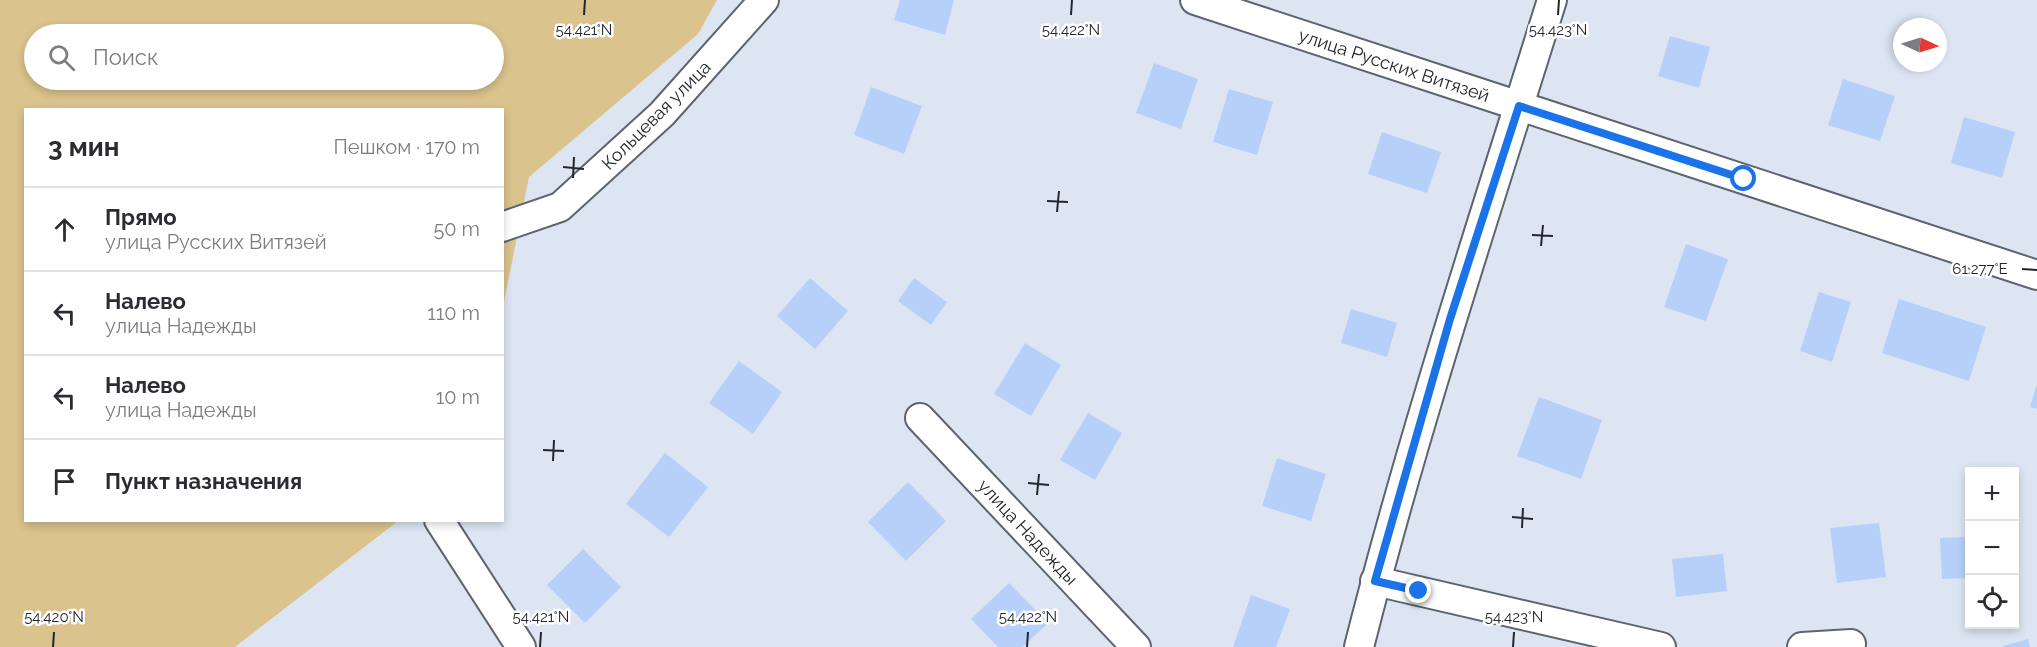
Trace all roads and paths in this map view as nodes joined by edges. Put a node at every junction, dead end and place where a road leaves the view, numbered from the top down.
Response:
1 (764, 0) edge
2 (1195, 0) edge
3 (1552, 0) edge
4 (1519, 106) junction
5 (504, 226) edge
6 (2037, 275) edge
7 (920, 418) dead end
8 (440, 522) edge
9 (1375, 581) junction
10 (1851, 644) dead end
11 (520, 647) edge
12 (1136, 647) edge
13 (1359, 647) edge
14 (1661, 647) edge
15 (1802, 647) edge

1 - 5 street, Кольцевая улица
2 - 4 street, улица Русских Витязей
3 - 4 street
4 - 6 street, улица Русских Витязей
4 - 9 street
7 - 12 street, улица Надежды
8 - 11 street
9 - 13 street
9 - 14 street
10 - 15 street

